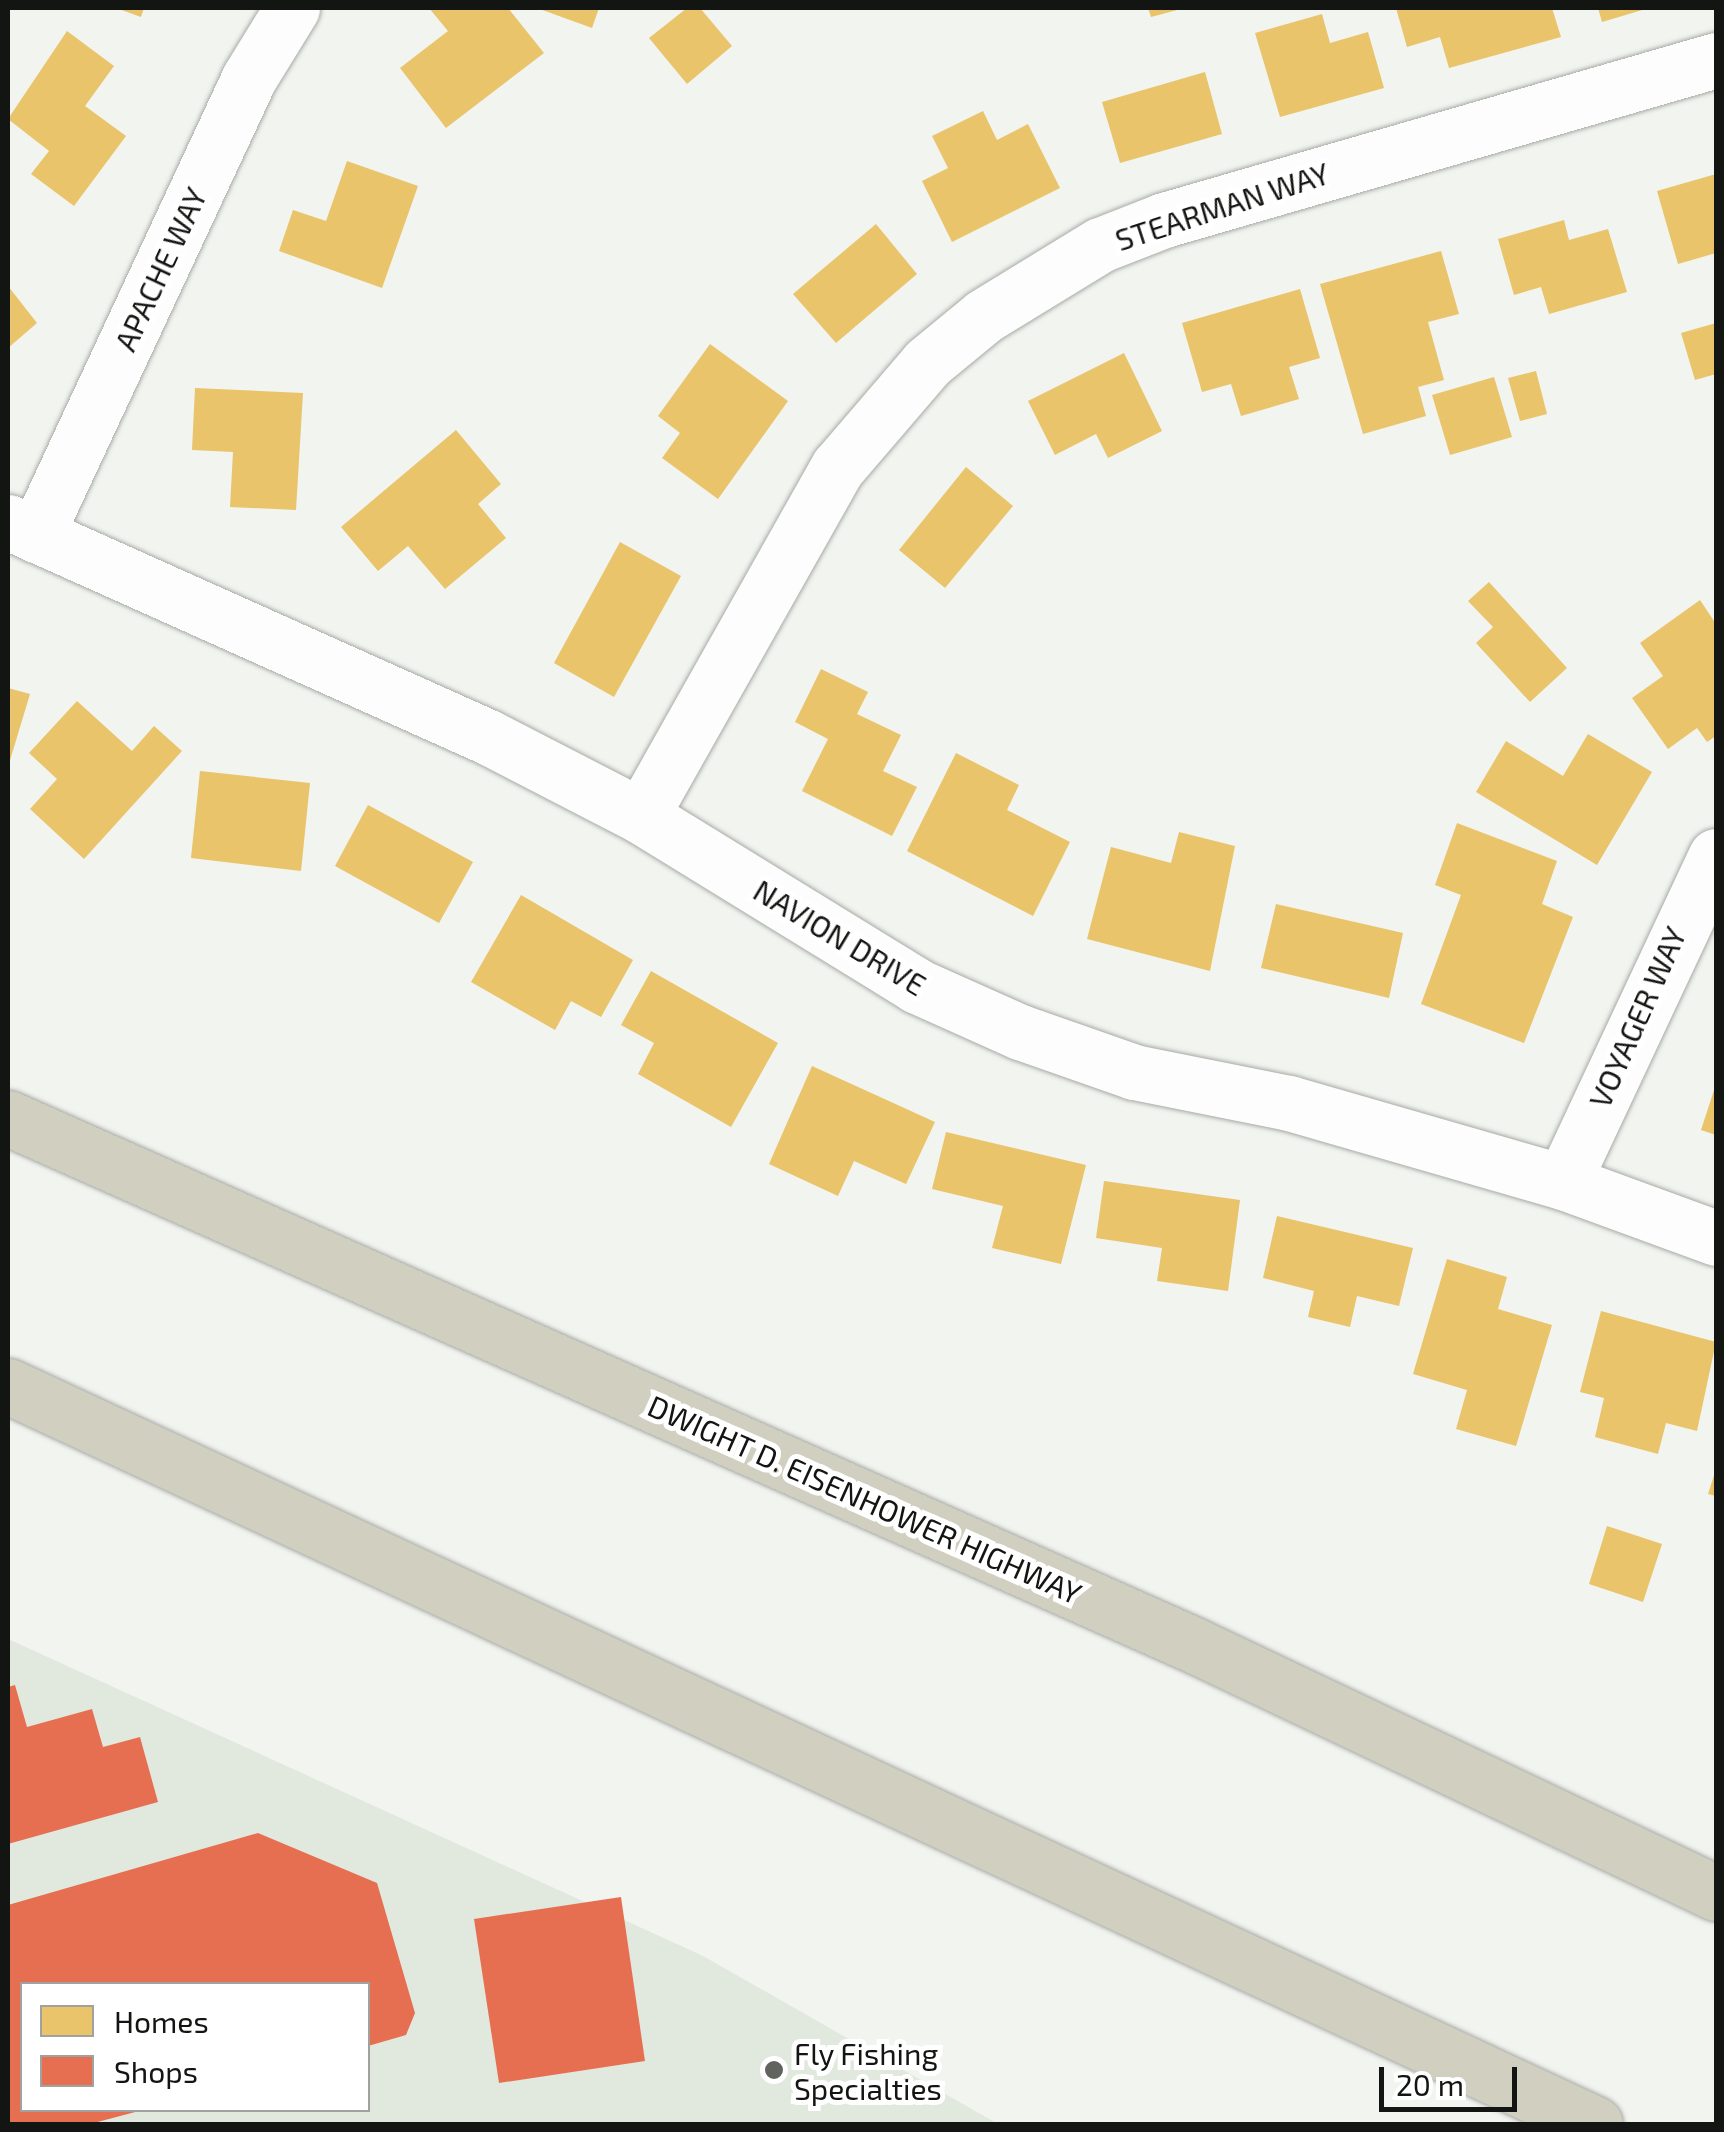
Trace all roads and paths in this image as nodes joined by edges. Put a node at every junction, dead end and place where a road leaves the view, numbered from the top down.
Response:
1 (292, 8) edge
2 (1716, 60) edge
3 (22, 528) edge
4 (641, 816) junction
5 (1716, 856) edge
6 (8, 1118) edge
7 (1563, 1182) junction
8 (1716, 1238) edge
9 (8, 1386) edge
10 (1196, 1646) junction
11 (1716, 1852) edge
12 (1716, 1892) edge
13 (1595, 2124) edge

1 - 3 street, APACHE WAY
2 - 4 street, STEARMAN WAY
3 - 4 street, NAVION DRIVE
4 - 7 street, NAVION DRIVE
5 - 7 street, VOYAGER WAY
6 - 10 highway, DWIGHT D. EISENHOWER HIGHWAY
7 - 8 street, NAVION DRIVE
9 - 13 highway
10 - 11 highway
10 - 12 highway, DWIGHT D. EISENHOWER HIGHWAY

